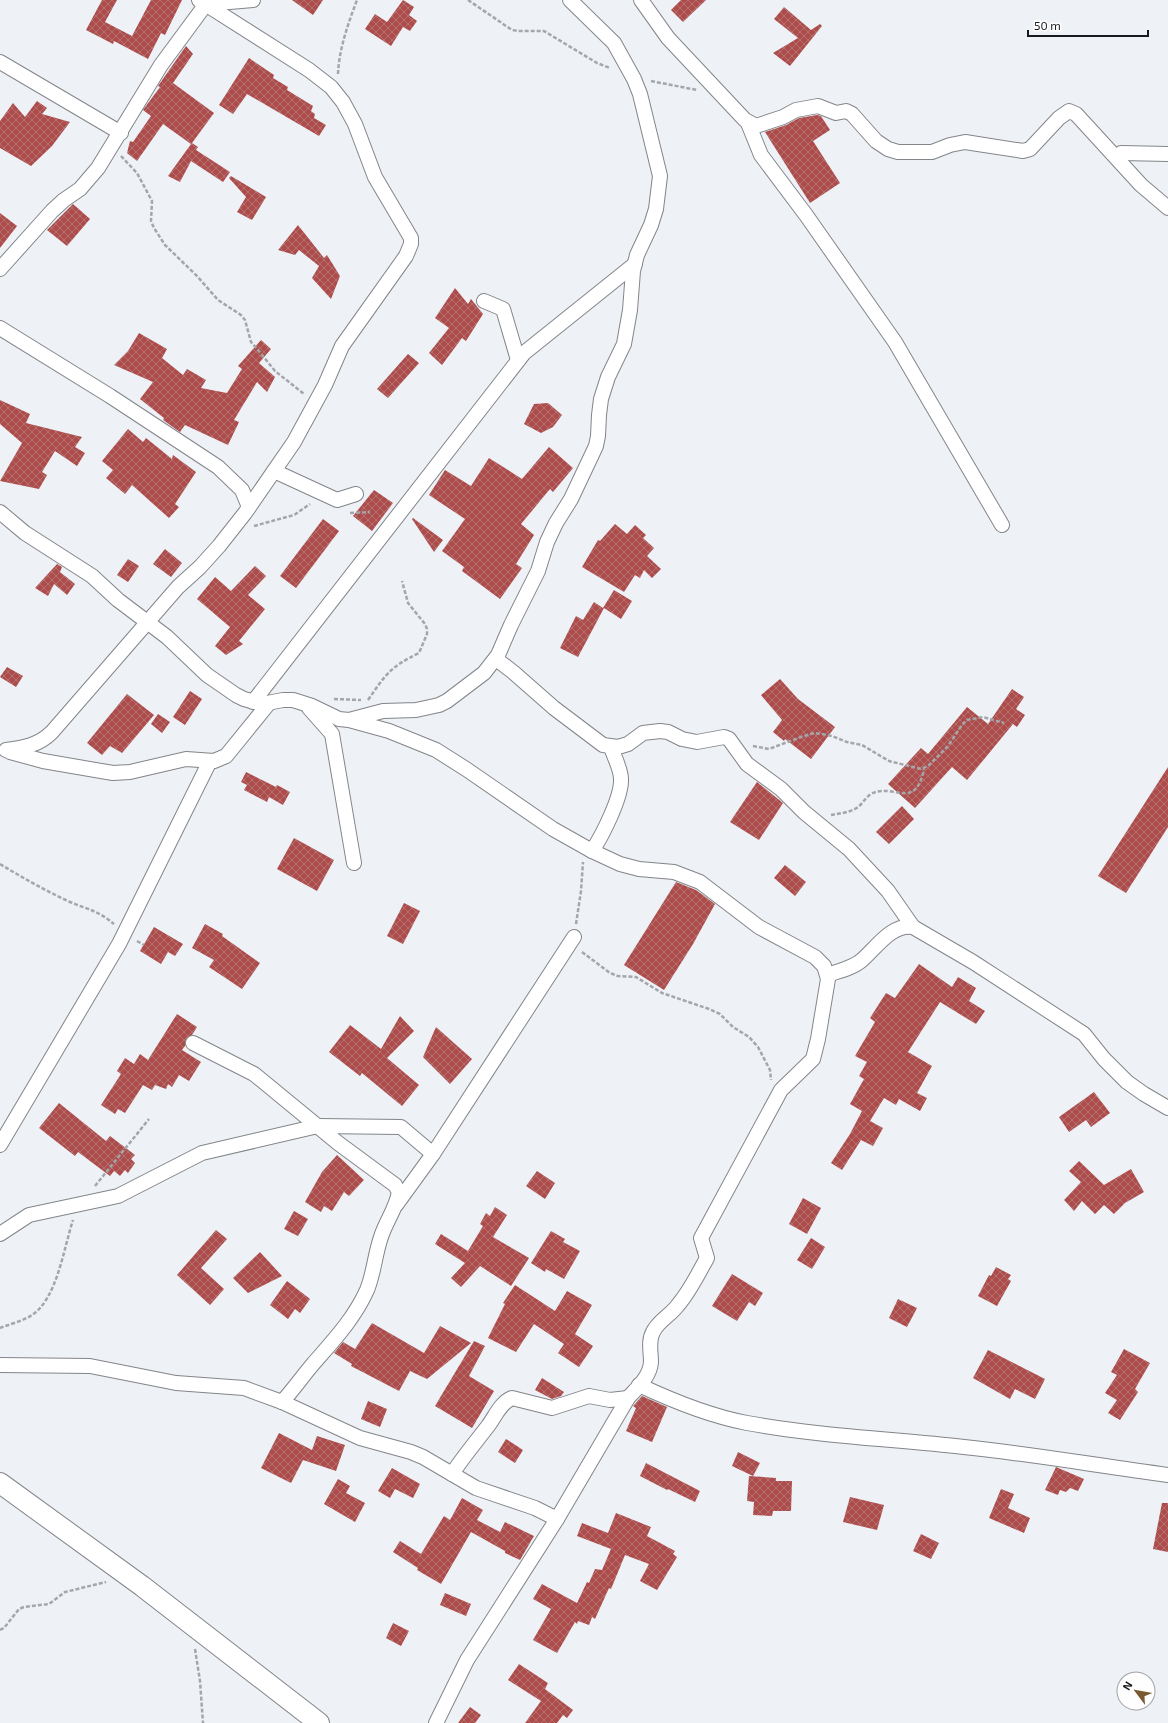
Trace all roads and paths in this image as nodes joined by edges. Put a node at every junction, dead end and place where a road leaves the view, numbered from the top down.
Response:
1 (253, 0) edge
2 (357, 0) edge
3 (468, 0) edge
4 (570, 0) edge
5 (641, 0) edge
6 (203, 2) edge
7 (0, 62) edge
8 (632, 75) junction
9 (338, 76) dead end
10 (720, 93) junction
11 (748, 123) junction
12 (121, 133) junction
13 (112, 146) junction
14 (1121, 153) dead end
15 (1168, 154) edge
16 (1168, 208) edge
17 (634, 264) junction
18 (0, 269) edge
19 (484, 302) dead end
20 (0, 328) edge
21 (518, 360) junction
22 (313, 405) junction
23 (274, 471) junction
24 (356, 494) dead end
25 (314, 501) dead end
26 (249, 507) junction
27 (0, 512) edge
28 (370, 512) dead end
29 (345, 513) dead end
30 (1002, 525) dead end
31 (234, 528) junction
32 (402, 581) dead end
33 (146, 622) junction
34 (496, 659) junction
35 (253, 702) junction
36 (367, 702) dead end
37 (269, 703) junction
38 (306, 704) junction
39 (349, 720) junction
40 (1004, 723) dead end
41 (729, 739) junction
42 (611, 747) junction
43 (3, 748) edge
44 (210, 761) junction
45 (924, 769) junction
46 (813, 820) junction
47 (588, 848) junction
48 (354, 863) dead end
49 (0, 864) edge
50 (913, 927) junction
51 (125, 932) junction
52 (574, 937) junction
53 (144, 945) dead end
54 (827, 975) junction
55 (193, 1043) dead end
56 (771, 1082) dead end
57 (1168, 1108) edge
58 (148, 1119) dead end
59 (318, 1126) junction
60 (0, 1145) edge
61 (433, 1154) junction
62 (82, 1203) junction
63 (396, 1205) junction
64 (0, 1234) edge
65 (0, 1328) edge
66 (0, 1365) edge
67 (639, 1385) junction
68 (628, 1398) junction
69 (282, 1402) junction
70 (452, 1474) junction
71 (1168, 1475) edge
72 (0, 1483) edge
73 (557, 1519) junction
74 (128, 1576) junction
75 (192, 1625) junction
76 (0, 1630) edge
77 (203, 1723) edge
78 (318, 1723) edge
79 (436, 1723) edge

1 - 6 street
2 - 9 path
3 - 8 path
4 - 8 street
5 - 10 street
6 - 12 street
6 - 22 street
7 - 12 street
8 - 10 path
8 - 17 street
10 - 11 street
11 - 16 street
11 - 30 street
12 - 13 street
13 - 18 street
13 - 22 path
14 - 15 street
17 - 21 street
17 - 34 street
19 - 21 street
20 - 26 street
21 - 35 street
22 - 23 street
23 - 24 street
23 - 26 street
25 - 31 path
26 - 31 street
27 - 33 street
28 - 29 path
31 - 33 street
32 - 36 path
33 - 35 street
33 - 43 street
34 - 39 street
34 - 42 street
35 - 37 street
37 - 38 street
37 - 44 street
38 - 39 street
38 - 48 street
39 - 47 street
40 - 45 path
41 - 42 street
41 - 45 path
41 - 46 street
42 - 47 street
43 - 44 street
44 - 51 street
45 - 46 path
46 - 50 street
47 - 52 path
47 - 54 street
49 - 51 path
50 - 54 street
50 - 57 street
51 - 53 path
51 - 60 street
52 - 56 path
52 - 61 street
54 - 67 street
55 - 59 street
58 - 62 path
59 - 61 street
59 - 62 street
59 - 63 street
61 - 63 street
62 - 64 street
62 - 65 path
63 - 69 street
66 - 69 street
67 - 68 street
67 - 71 street
68 - 70 street
68 - 73 street
69 - 70 street
70 - 73 street
72 - 74 main road
73 - 79 street
74 - 75 main road
74 - 76 path
75 - 77 path
75 - 78 main road

